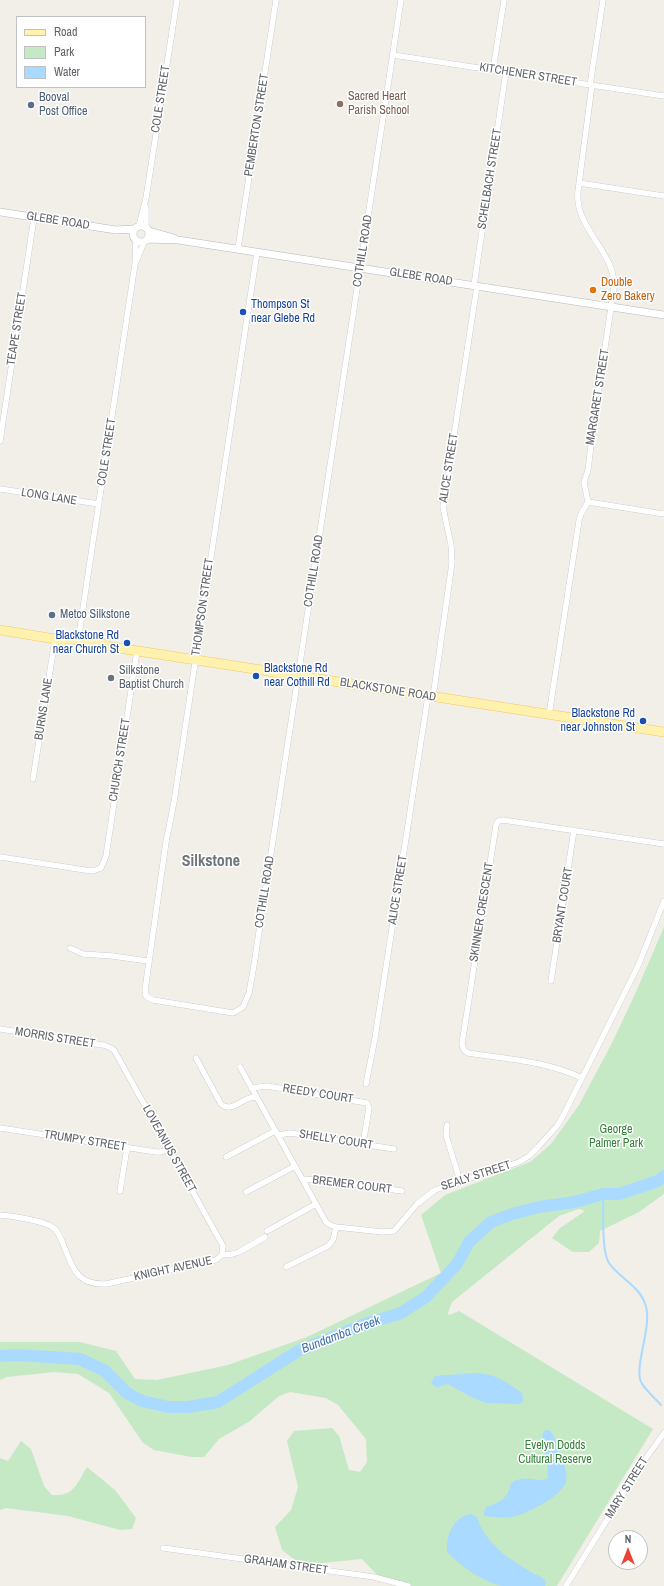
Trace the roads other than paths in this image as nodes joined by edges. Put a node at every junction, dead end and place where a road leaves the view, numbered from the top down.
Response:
1 (176, 0) edge
2 (276, 0) edge
3 (401, 0) edge
4 (504, 0) edge
5 (603, 0) edge
6 (393, 55) junction
7 (493, 70) junction
8 (506, 72) junction
9 (591, 85) junction
10 (664, 96) edge
11 (579, 183) junction
12 (664, 196) edge
13 (0, 212) edge
14 (34, 218) junction
15 (142, 228) junction
16 (116, 230) junction
17 (134, 239) junction
18 (178, 240) junction
19 (146, 241) junction
20 (238, 249) junction
21 (256, 252) junction
22 (135, 264) junction
23 (361, 268) junction
24 (476, 286) junction
25 (612, 306) junction
26 (664, 314) edge
27 (0, 441) edge
28 (0, 489) edge
29 (588, 502) junction
30 (99, 504) junction
31 (664, 514) edge
32 (0, 630) edge
33 (55, 639) junction
34 (78, 641) junction
35 (112, 647) junction
36 (137, 651) junction
37 (196, 660) junction
38 (298, 676) junction
39 (430, 696) junction
40 (549, 715) junction
41 (664, 732) edge
42 (33, 779) dead end
43 (574, 830) junction
44 (664, 844) edge
45 (0, 857) edge
46 (664, 901) edge
47 (70, 948) dead end
48 (148, 961) junction
49 (551, 981) dead end
50 (0, 1029) edge
51 (109, 1047) joint
52 (196, 1058) dead end
53 (240, 1068) dead end
54 (582, 1078) junction
55 (366, 1084) dead end
56 (251, 1088) junction
57 (256, 1097) junction
58 (447, 1125) dead end
59 (0, 1128) edge
60 (277, 1133) junction
61 (362, 1144) junction
62 (127, 1148) junction
63 (169, 1149) junction
64 (394, 1149) dead end
65 (226, 1157) dead end
66 (295, 1166) junction
67 (303, 1180) junction
68 (460, 1181) junction
69 (120, 1191) dead end
70 (402, 1191) dead end
71 (246, 1192) dead end
72 (316, 1204) junction
73 (0, 1215) edge
74 (336, 1227) junction
75 (267, 1231) dead end
76 (265, 1237) dead end
77 (222, 1255) junction
78 (286, 1267) dead end
79 (664, 1433) edge
80 (163, 1548) dead end
81 (408, 1586) edge
82 (566, 1586) edge

1 - 15 street, COLE STREET
2 - 20 street, PEMBERTON STREET
3 - 6 street, COTHILL ROAD
4 - 7 street
5 - 9 street, MARGARET STREET
6 - 7 street, KITCHENER STREET
6 - 23 street, COTHILL ROAD
7 - 8 street, KITCHENER STREET
8 - 9 street, KITCHENER STREET
8 - 24 street, SCHELBACH STREET
9 - 10 street, KITCHENER STREET
9 - 11 street, MARGARET STREET
11 - 12 street
11 - 25 street, MARGARET STREET
13 - 14 street, GLEBE ROAD
14 - 16 street, GLEBE ROAD
14 - 27 street, TEAPE STREET
15 - 16 street, GLEBE ROAD
15 - 17 street
15 - 18 street, GLEBE ROAD
15 - 19 street
16 - 17 street, GLEBE ROAD
17 - 19 street, GLEBE ROAD
17 - 22 street, COLE STREET
18 - 19 street, GLEBE ROAD
18 - 20 street, GLEBE ROAD
19 - 22 street, COLE STREET
20 - 21 street, GLEBE ROAD
21 - 23 street, GLEBE ROAD
21 - 37 street, THOMPSON STREET
22 - 30 street, COLE STREET
23 - 24 street, GLEBE ROAD
23 - 38 street, COTHILL ROAD
24 - 25 street, GLEBE ROAD
24 - 39 street, ALICE STREET
25 - 26 street, GLEBE ROAD
25 - 29 street, MARGARET STREET
28 - 30 street, LONG LANE
29 - 31 street
29 - 40 street
30 - 34 street, COLE STREET
32 - 33 main road, BLACKSTONE ROAD
33 - 34 main road, BLACKSTONE ROAD
33 - 35 main road, BLACKSTONE ROAD
33 - 42 street, BURNS LANE
34 - 35 main road, BLACKSTONE ROAD
35 - 36 main road, BLACKSTONE ROAD
36 - 37 main road, BLACKSTONE ROAD
36 - 45 street, CHURCH STREET
37 - 38 main road, BLACKSTONE ROAD
37 - 48 street, THOMPSON STREET
38 - 39 main road, BLACKSTONE ROAD
38 - 48 street, COTHILL ROAD
39 - 40 main road, BLACKSTONE ROAD
39 - 55 street, ALICE STREET
40 - 41 main road, BLACKSTONE ROAD
43 - 44 street, SKINNER CRESCENT
43 - 49 street, BRYANT COURT
43 - 54 street, SKINNER CRESCENT
46 - 54 street, SEALY STREET
47 - 48 street
50 - 51 street, MORRIS STREET
51 - 63 street, LOVEANIUS STREET
52 - 57 street
53 - 56 street
54 - 68 street, SEALY STREET
56 - 57 street
56 - 61 street, REEDY COURT
57 - 60 street
58 - 68 street
59 - 62 street, TRUMPY STREET
60 - 61 street, SHELLY COURT
60 - 65 street
60 - 66 street
61 - 64 street, SHELLY COURT
62 - 63 street, TRUMPY STREET
62 - 69 street
63 - 77 street, LOVEANIUS STREET
66 - 67 street
66 - 71 street
67 - 70 street, BREMER COURT
67 - 72 street
68 - 74 street, SEALY STREET
72 - 74 street
72 - 75 street
73 - 77 street, KNIGHT AVENUE
74 - 78 street
76 - 77 street, KNIGHT AVENUE
79 - 82 street, MARY STREET
80 - 81 street, GRAHAM STREET

